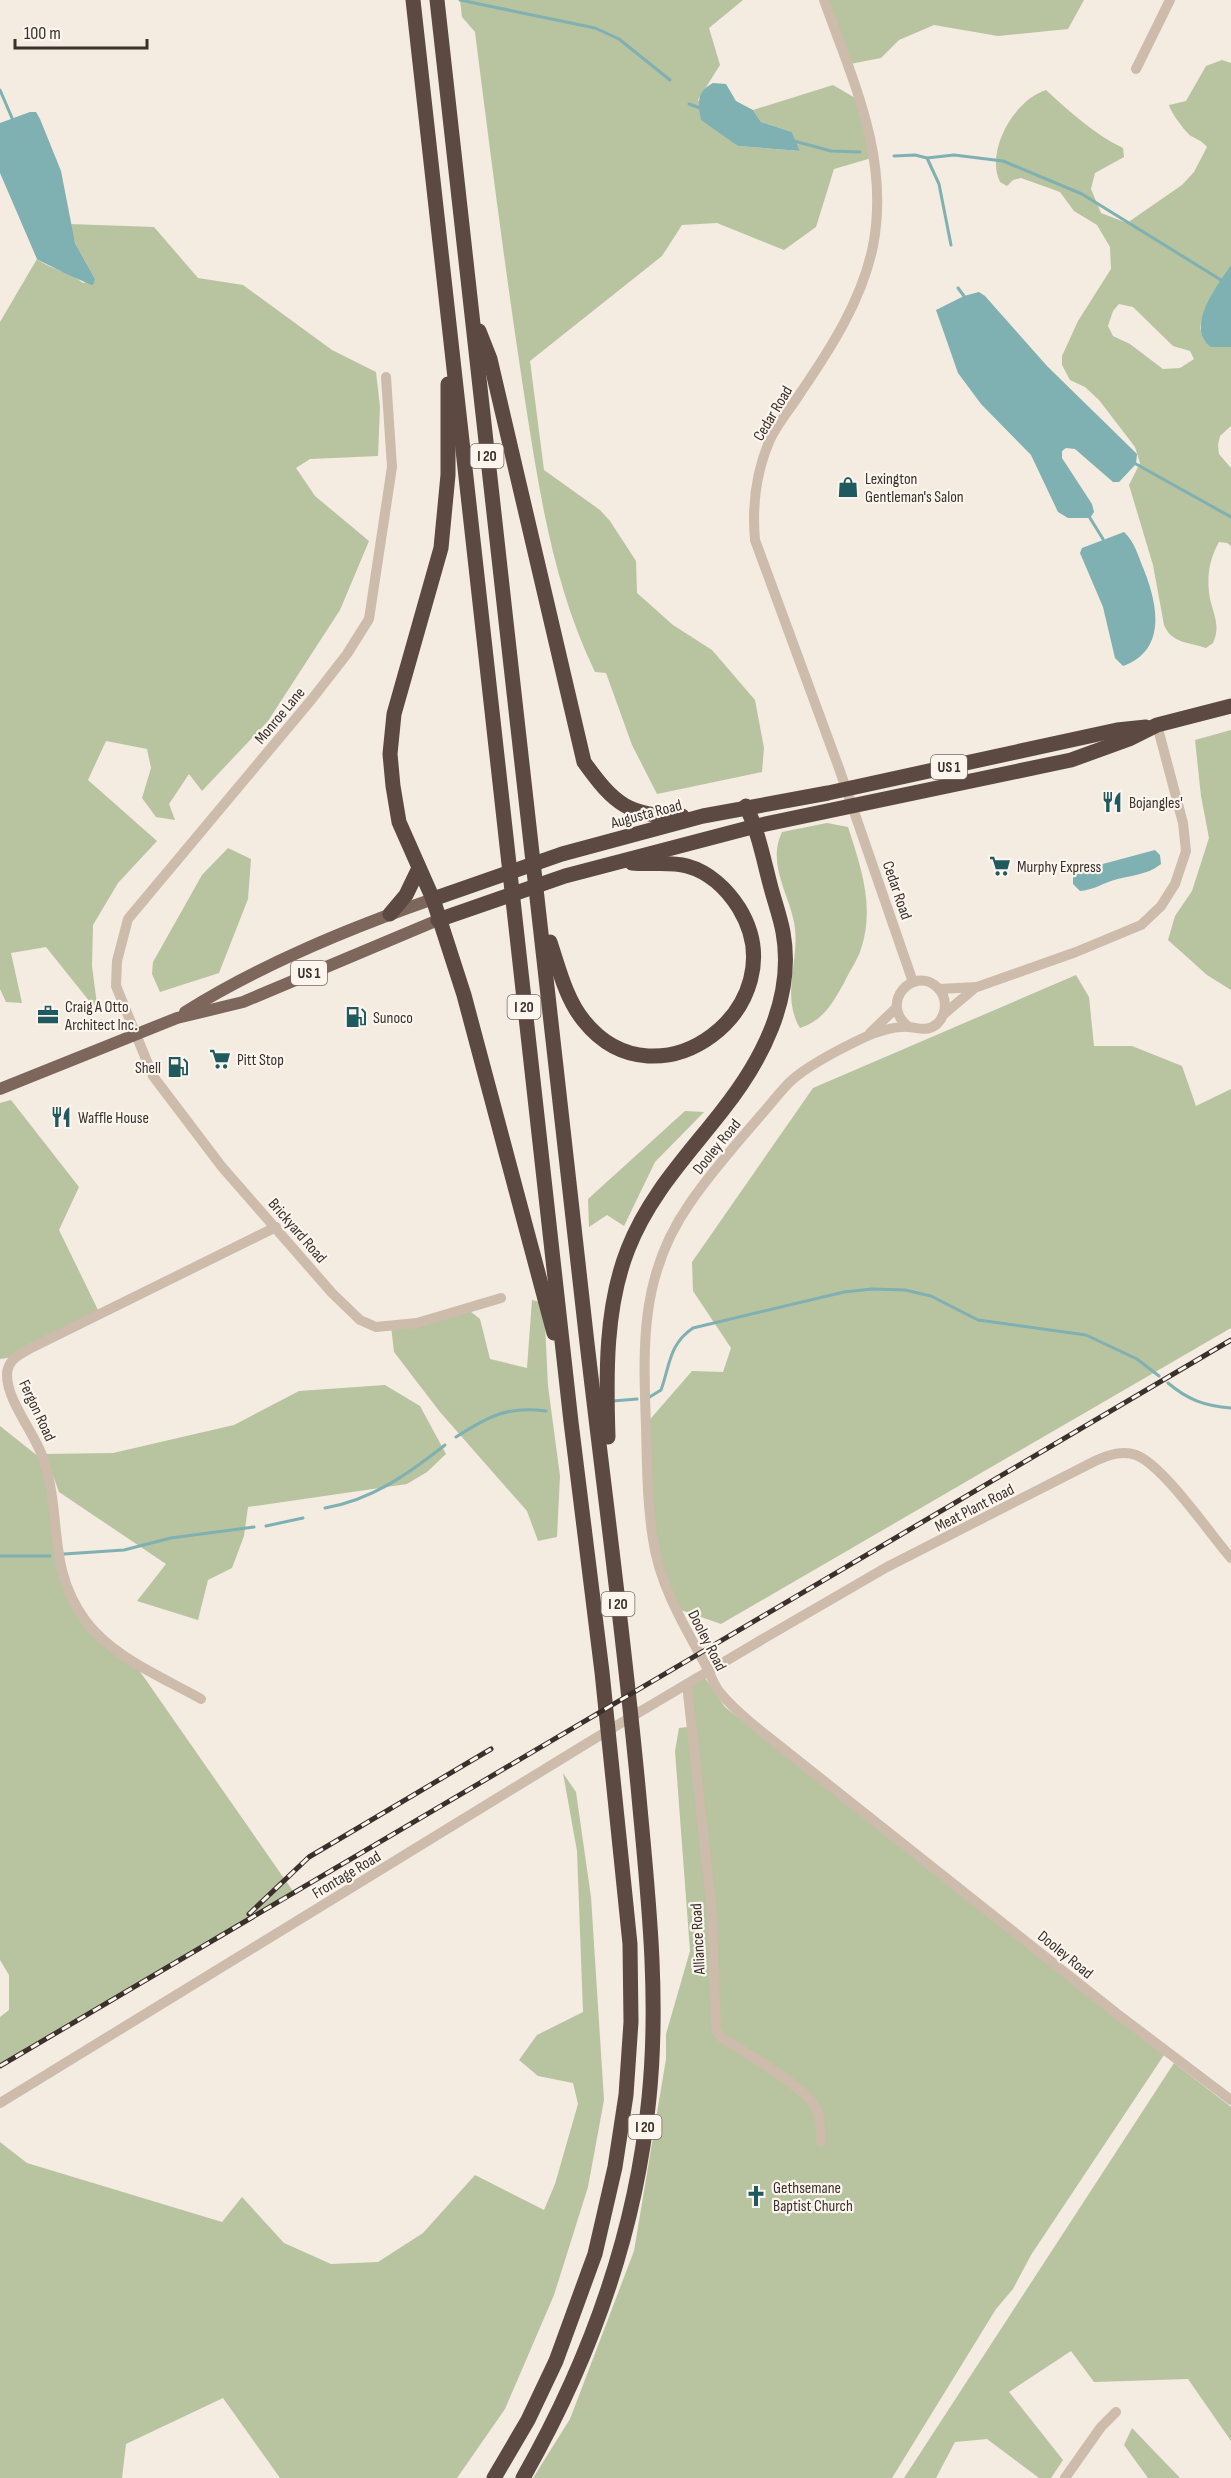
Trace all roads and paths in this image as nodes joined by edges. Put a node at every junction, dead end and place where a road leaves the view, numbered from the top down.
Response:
1 (413, 0) edge
2 (436, 0) edge
3 (824, 0) edge
4 (1170, 0) edge
5 (1136, 69) dead end
6 (471, 309) junction
7 (450, 342) junction
8 (386, 377) dead end
9 (1231, 706) edge
10 (1154, 726) junction
11 (746, 806) junction
12 (703, 816) junction
13 (756, 826) junction
14 (620, 861) junction
15 (419, 868) junction
16 (432, 899) junction
17 (540, 911) junction
18 (390, 914) junction
19 (438, 920) junction
20 (913, 982) junction
21 (977, 987) junction
22 (939, 989) junction
23 (896, 1008) junction
24 (944, 1014) junction
25 (177, 1018) junction
26 (909, 1027) junction
27 (136, 1035) junction
28 (865, 1037) junction
29 (0, 1089) edge
30 (276, 1227) junction
31 (501, 1298) dead end
32 (567, 1388) junction
33 (613, 1551) junction
34 (1231, 1558) edge
35 (708, 1671) junction
36 (687, 1684) junction
37 (201, 1699) dead end
38 (1231, 2100) edge
39 (0, 2103) edge
40 (821, 2142) dead end
41 (1116, 2412) dead end
42 (494, 2478) edge
43 (523, 2478) edge
44 (1065, 2478) edge

1 - 7 highway, I 20
2 - 6 highway, I 20
3 - 20 street, Cedar Road
4 - 5 street
6 - 12 highway
6 - 17 highway, I 20
7 - 15 highway
7 - 32 highway, I 20
8 - 27 street, Monroe Lane
9 - 10 highway, Augusta Road / US 1
10 - 11 highway, Augusta Road / US 1
10 - 13 highway, Augusta Road / US 1
10 - 21 street
11 - 12 highway, Augusta Road / US 1
11 - 13 highway
12 - 16 highway, Augusta Road / US 1
13 - 14 highway, Augusta Road / US 1
13 - 33 highway
14 - 17 highway
14 - 19 highway, Augusta Road / US 1
15 - 16 highway
15 - 18 highway
16 - 18 main road, Augusta Road / US 1
16 - 19 highway
17 - 33 highway, I 20
18 - 25 main road, Augusta Road / US 1
19 - 25 main road, Augusta Road / US 1
19 - 32 highway
20 - 22 street
20 - 23 street
21 - 22 street
21 - 24 street
22 - 24 street
23 - 26 street
23 - 28 street, Dooley Road
24 - 26 street
25 - 27 main road, Augusta Road / US 1
26 - 28 street, Dooley Road
27 - 29 main road, Augusta Road / US 1
27 - 30 street, Brickyard Road
28 - 35 street, Dooley Road
30 - 31 street, Brickyard Road
30 - 37 street, Fergon Road
32 - 42 highway, I 20
33 - 43 highway, I 20
34 - 35 street, Meat Plant Road
35 - 36 street, Frontage Road
35 - 38 street, Dooley Road
36 - 39 street, Frontage Road
36 - 40 street, Alliance Road
41 - 44 street

